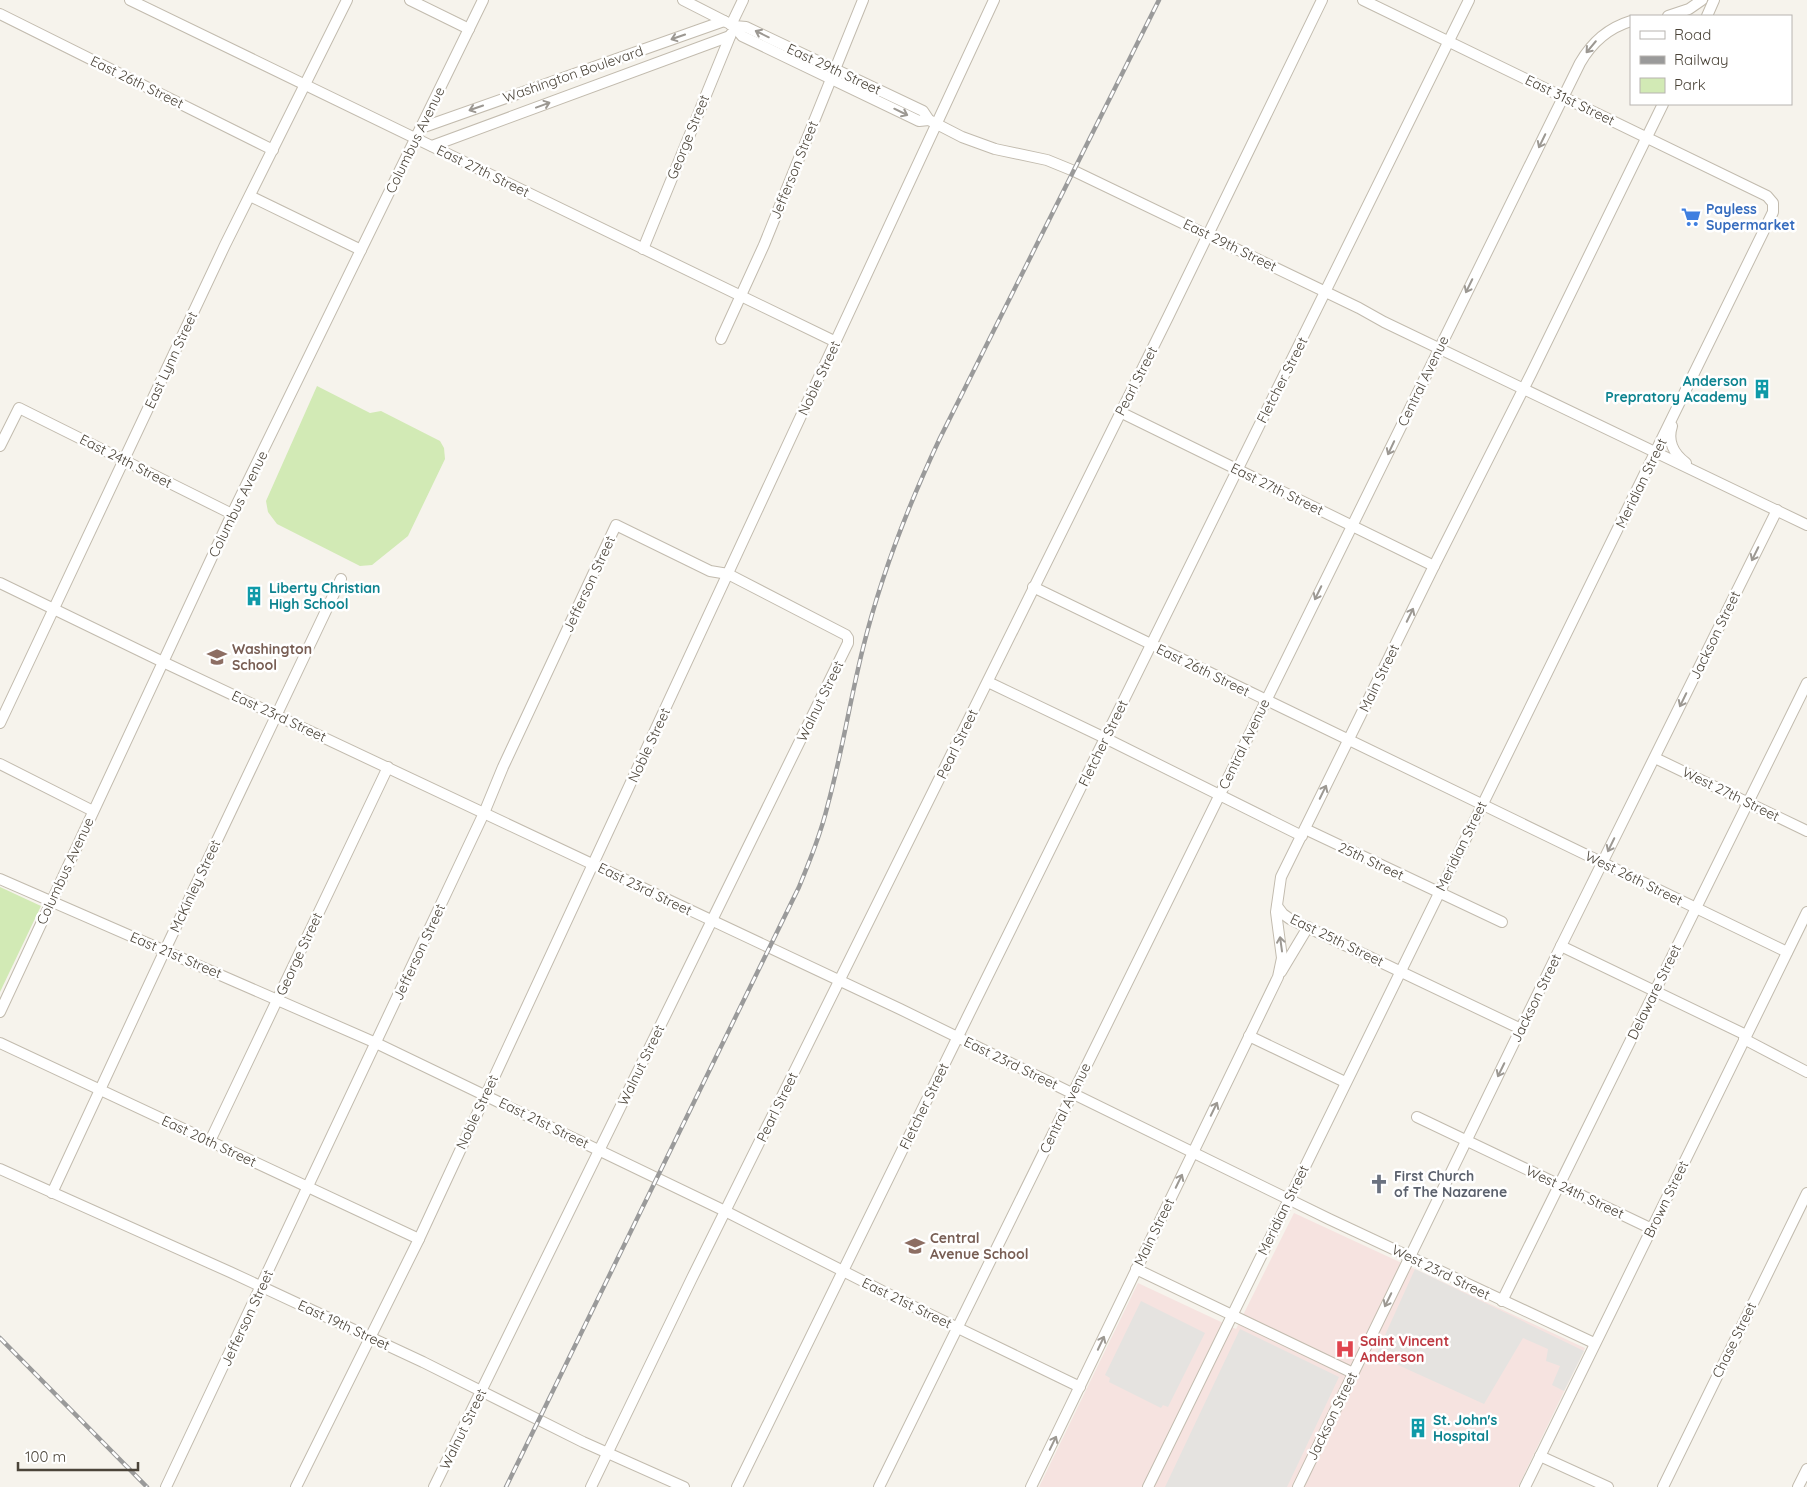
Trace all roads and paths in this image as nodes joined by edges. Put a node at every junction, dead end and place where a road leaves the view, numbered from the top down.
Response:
1 (347, 0) edge
2 (410, 0) edge
3 (482, 0) edge
4 (683, 0) edge
5 (743, 0) edge
6 (863, 0) edge
7 (994, 0) edge
8 (1322, 0) edge
9 (1363, 0) edge
10 (1469, 0) edge
11 (1702, 0) edge
12 (1714, 0) edge
13 (136, 1) edge
14 (0, 14) edge
15 (1672, 15) edge
16 (1707, 15) edge
17 (1630, 21) edge
18 (730, 24) junction
19 (469, 29) junction
20 (730, 36) junction
21 (1449, 42) junction
22 (833, 74) junction
23 (305, 85) junction
24 (1564, 97) junction
25 (1662, 105) edge
26 (933, 122) junction
27 (421, 128) junction
28 (416, 138) junction
29 (1646, 138) junction
30 (432, 146) junction
31 (273, 150) junction
32 (250, 196) junction
33 (1774, 205) joint
34 (1208, 235) junction
35 (643, 249) junction
36 (361, 250) junction
37 (1326, 292) junction
38 (741, 296) junction
39 (721, 340) dead end
40 (836, 342) junction
41 (1439, 347) junction
42 (1524, 388) junction
43 (1120, 412) junction
44 (1675, 413) junction
45 (0, 446) edge
46 (1656, 452) junction
47 (124, 461) junction
48 (1237, 470) junction
49 (1706, 476) junction
50 (1777, 510) junction
51 (232, 514) junction
52 (1807, 525) edge
53 (1352, 526) junction
54 (1434, 566) junction
55 (728, 574) junction
56 (341, 579) dead end
57 (0, 583) edge
58 (1033, 588) junction
59 (54, 608) junction
60 (1151, 645) junction
61 (163, 662) junction
62 (988, 682) junction
63 (1807, 683) edge
64 (1266, 700) junction
65 (276, 715) junction
66 (0, 723) edge
67 (1105, 738) junction
68 (1349, 740) junction
69 (1655, 758) junction
70 (0, 764) edge
71 (388, 767) junction
72 (1219, 795) junction
73 (1748, 802) junction
74 (1482, 804) junction
75 (93, 811) junction
76 (484, 813) junction
77 (1807, 831) edge
78 (1303, 832) junction
79 (1602, 863) junction
80 (592, 864) junction
81 (0, 879) edge
82 (1438, 892) junction
83 (51, 902) junction
84 (1277, 906) junction
85 (1696, 908) junction
86 (1807, 912) edge
87 (712, 921) junction
88 (1502, 922) dead end
89 (1308, 927) junction
90 (1803, 932) edge
91 (1561, 946) junction
92 (165, 950) junction
93 (1787, 952) junction
94 (1400, 970) junction
95 (1278, 977) junction
96 (840, 981) junction
97 (1655, 991) junction
98 (278, 999) junction
99 (0, 1012) edge
100 (1521, 1029) junction
101 (1249, 1036) junction
102 (957, 1037) junction
103 (1745, 1037) junction
104 (376, 1042) junction
105 (0, 1043) edge
106 (1807, 1072) edge
107 (1345, 1082) junction
108 (100, 1090) junction
109 (1072, 1093) junction
110 (485, 1095) junction
111 (1417, 1117) dead end
112 (1467, 1140) junction
113 (210, 1142) junction
114 (600, 1150) junction
115 (1193, 1153) junction
116 (0, 1169) edge
117 (1559, 1184) junction
118 (309, 1188) junction
119 (52, 1193) junction
120 (1807, 1193) edge
121 (1288, 1199) junction
122 (725, 1211) junction
123 (1652, 1229) junction
124 (419, 1239) junction
125 (1409, 1256) junction
126 (1136, 1269) junction
127 (843, 1271) junction
128 (261, 1287) junction
129 (1502, 1301) junction
130 (1232, 1315) junction
131 (956, 1327) junction
132 (371, 1338) junction
133 (1594, 1343) junction
134 (1353, 1373) junction
135 (1080, 1387) junction
136 (482, 1391) junction
137 (607, 1453) junction
138 (1540, 1456) junction
139 (1807, 1469) edge
140 (166, 1487) edge
141 (296, 1487) edge
142 (434, 1487) edge
143 (591, 1487) edge
144 (684, 1487) edge
145 (737, 1487) edge
146 (879, 1487) edge
147 (1031, 1487) edge
148 (1148, 1487) edge
149 (1298, 1487) edge
150 (1525, 1487) edge
151 (1608, 1487) edge
152 (1663, 1487) edge
153 (1798, 1487) edge

1 - 23 street, East Lynn Street
2 - 19 street
3 - 19 street, Columbus Avenue
4 - 18 street, East 29th Street
5 - 18 street, George Street
6 - 22 street, Jefferson Street
7 - 26 street, Noble Street
8 - 34 street, Pearl Street
9 - 21 street, East 31st Street
10 - 21 street, Fletcher Street
11 - 15 street
12 - 16 street
13 - 23 street, East 27th Street
14 - 31 street, East 26th Street
17 -> 24 street, Central Avenue
18 - 20 street, George Street
18 - 22 street, East 29th Street
18 -> 27 street, Washington Boulevard
19 - 27 street, Columbus Avenue
30 -> 20 street, Washington Boulevard
20 - 35 street, George Street
21 - 24 street, East 31st Street
21 - 37 street, Fletcher Street
22 - 26 street, East 29th Street
22 - 38 street, Jefferson Street
23 - 28 street, East 27th Street
23 - 31 street, East Lynn Street
24 - 29 street, East 31st Street
24 -> 41 street, Central Avenue
25 - 29 street
26 - 34 street, East 29th Street
26 - 40 street, Noble Street
27 - 28 street, Columbus Avenue
28 - 30 street, East 27th Street
28 - 36 street, Columbus Avenue
29 - 33 street, East 31st Street
29 - 42 street, Main Street
30 - 35 street, East 27th Street
31 - 32 street, East Lynn Street
32 - 36 street
32 - 47 street, East Lynn Street
33 - 44 street, Meridian Street
34 - 37 street, East 29th Street
34 - 43 street, Pearl Street
35 - 38 street, East 27th Street
36 - 51 street, Columbus Avenue
37 - 41 street, East 29th Street
37 - 48 street, Fletcher Street
38 - 39 street, Jefferson Street
38 - 40 street, East 27th Street
40 - 55 street, Noble Street
41 - 42 street, East 29th Street
41 -> 53 street, Central Avenue
42 - 46 street, East 29th Street
42 - 54 street, Main Street
43 - 48 street, East 27th Street
43 - 58 street, Pearl Street
44 - 46 street, Meridian Street
44 - 49 street
45 - 47 street, East 24th Street
46 - 49 street, East 29th Street
46 - 74 street, Meridian Street
47 - 51 street, East 24th Street
47 - 59 street, East Lynn Street
48 - 53 street, East 27th Street
48 - 60 street, Fletcher Street
49 - 50 street
50 - 52 street
50 -> 69 street, Jackson Street
51 - 61 street, Columbus Avenue
53 - 54 street, East 27th Street
53 -> 64 street, Central Avenue
68 -> 54 street, Main Street
55 - 76 street, Jefferson Street
55 - 80 street, Noble Street
55 - 87 street, Walnut Street
56 - 65 street, McKinley Street
57 - 59 street, East 23rd Street
58 - 60 street, East 26th Street
58 - 62 street, Pearl Street
59 - 61 street, East 23rd Street
59 - 66 street, East Lynn Street
60 - 64 street, East 26th Street
60 - 67 street, Fletcher Street
61 - 65 street, East 23rd Street
61 - 75 street, Columbus Avenue
62 - 67 street
62 - 96 street, Pearl Street
63 - 73 street, Delaware Street
64 - 68 street, East 26th Street
64 - 72 street, Central Avenue
65 - 71 street, East 23rd Street
65 - 92 street, McKinley Street
67 - 72 street
67 - 102 street, Fletcher Street
68 - 74 street, East 26th Street
78 -> 68 street, Main Street
69 - 73 street, West 27th Street
69 -> 79 street, Jackson Street
70 - 75 street
71 - 76 street, East 23rd Street
71 - 98 street, George Street
72 - 78 street
72 - 109 street, Central Avenue
73 - 77 street, West 27th Street
73 - 85 street, Delaware Street
74 - 79 street, West 26th Street
74 - 82 street, Meridian Street
75 - 83 street, Columbus Avenue
76 - 80 street, East 23rd Street
76 - 104 street, Jefferson Street
78 - 82 street, 25th Street
78 - 84 street, Main Street
79 - 85 street, West 26th Street
79 - 91 street, Jackson Street
80 - 87 street, East 23rd Street
80 - 110 street, Noble Street
81 - 83 street, East 21st Street
82 - 88 street, 25th Street
82 - 94 street, Meridian Street
83 - 92 street, East 21st Street
83 - 99 street, Columbus Avenue
84 - 89 street, East 25th Street
95 -> 84 street, Main Street
85 - 93 street, West 26th Street
85 - 97 street, Delaware Street
86 - 90 street, Brown Street
87 - 96 street, East 23rd Street
87 - 114 street, Walnut Street
89 - 94 street, East 25th Street
89 - 95 street, Main Street
90 - 93 street, Brown Street
91 - 97 street
91 - 100 street, Jackson Street
92 - 98 street, East 21st Street
92 - 108 street, McKinley Street
93 - 103 street, Brown Street
94 - 100 street, East 25th Street
94 - 107 street, Meridian Street
95 - 101 street, Main Street
96 - 102 street, East 23rd Street
96 - 122 street, Pearl Street
97 - 103 street
97 - 117 street, Delaware Street
98 - 104 street, East 21st Street
98 - 113 street, George Street
100 -> 112 street, Jackson Street
101 - 107 street
115 -> 101 street, Main Street
102 - 109 street, East 23rd Street
102 - 127 street, Fletcher Street
103 - 106 street
103 - 123 street, Brown Street
104 - 110 street, East 21st Street
104 - 118 street, Jefferson Street
105 - 108 street, East 20th Street
107 - 121 street, Meridian Street
108 - 113 street, East 20th Street
108 - 119 street, McKinley Street
109 - 115 street, East 23rd Street
109 - 131 street, Central Avenue
110 - 114 street, East 21st Street
110 - 124 street, Noble Street
111 - 112 street, West 24th Street
112 - 117 street, West 24th Street
112 - 125 street, Jackson Street
113 - 118 street, East 20th Street
114 - 122 street, East 21st Street
114 - 136 street, Walnut Street
115 - 121 street, East 23rd Street
126 -> 115 street, Main Street
116 - 119 street, East 19th Street
117 - 123 street, West 24th Street
117 - 129 street, Delaware Street
118 - 124 street, East 20th Street
118 - 128 street, Jefferson Street
119 - 128 street, East 19th Street
120 - 152 street, Chase Street
121 - 125 street, West 23rd Street
121 - 130 street, Meridian Street
122 - 127 street, East 21st Street
122 - 137 street, Pearl Street
123 - 133 street, Brown Street
124 - 132 street, Noble Street
125 - 129 street, West 23rd Street
125 -> 134 street, Jackson Street
126 - 130 street
135 -> 126 street, Main Street
127 - 131 street, East 21st Street
127 - 145 street, Fletcher Street
128 - 132 street, East 19th Street
128 - 140 street, Jefferson Street
129 - 133 street, West 23rd Street
130 - 134 street
130 - 148 street, Meridian Street
131 - 135 street, East 21st Street
131 - 146 street, Central Avenue
132 - 136 street, East 19th Street
132 - 141 street, Noble Street
133 - 138 street, Brown Street
134 - 149 street, Jackson Street
147 -> 135 street, Main Street
136 - 137 street, East 19th Street
136 - 142 street, Walnut Street
137 - 143 street, Pearl Street
137 - 144 street, East 19th Street
138 - 150 street, Brown Street
138 - 151 street
139 - 153 street

